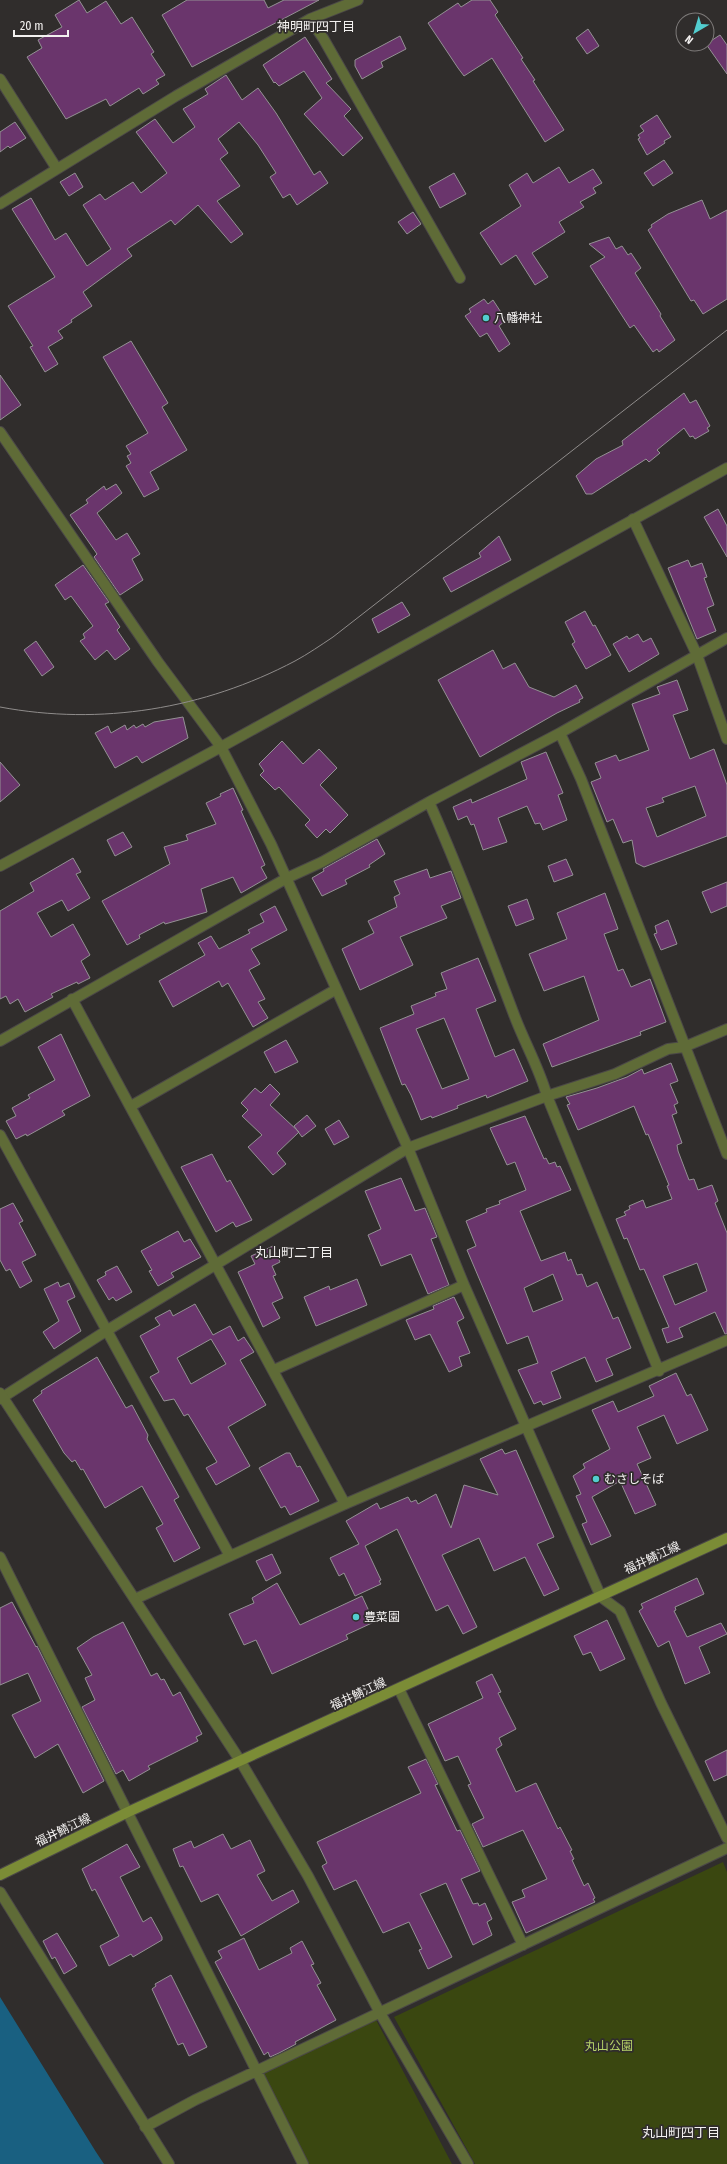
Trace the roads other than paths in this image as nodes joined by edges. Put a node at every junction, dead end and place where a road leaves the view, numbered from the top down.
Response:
1 (358, 0) edge
2 (310, 19) junction
3 (0, 79) edge
4 (57, 169) junction
5 (0, 204) edge
6 (460, 278) dead end
7 (0, 432) edge
8 (727, 468) edge
9 (633, 519) junction
10 (727, 638) edge
11 (696, 655) junction
12 (560, 733) junction
13 (727, 739) edge
14 (221, 747) junction
15 (429, 802) junction
16 (0, 866) edge
17 (287, 878) junction
18 (335, 990) junction
19 (72, 999) junction
20 (727, 1029) edge
21 (0, 1041) edge
22 (684, 1047) junction
23 (547, 1096) junction
24 (131, 1106) junction
25 (0, 1134) edge
26 (408, 1148) junction
27 (727, 1154) edge
28 (217, 1265) junction
29 (464, 1285) junction
30 (106, 1331) junction
31 (727, 1340) edge
32 (274, 1370) junction
33 (659, 1371) junction
34 (1, 1397) edge
35 (526, 1426) junction
36 (345, 1504) junction
37 (727, 1538) edge
38 (0, 1556) edge
39 (230, 1556) junction
40 (601, 1596) junction
41 (135, 1598) junction
42 (399, 1689) junction
43 (241, 1762) junction
44 (128, 1812) junction
45 (727, 1838) edge
46 (727, 1848) edge
47 (0, 1875) edge
48 (0, 1892) edge
49 (523, 1945) junction
50 (380, 2013) junction
51 (257, 2071) junction
52 (145, 2127) junction
53 (169, 2164) edge
54 (303, 2164) edge
55 (468, 2164) edge

1 - 2 street
2 - 4 street
2 - 6 street
3 - 4 street
4 - 5 street
7 - 14 street
8 - 9 street
9 - 11 street
9 - 14 street
10 - 11 street
11 - 12 street
11 - 13 street
12 - 15 street
12 - 22 street
14 - 16 street
14 - 17 street
15 - 17 street
15 - 23 street
17 - 18 street
17 - 19 street
18 - 24 street
18 - 26 street
19 - 21 street
19 - 24 street
20 - 22 street
22 - 23 street
22 - 27 street
23 - 26 street
23 - 33 street
24 - 28 street
25 - 30 street
26 - 28 street
26 - 29 street
28 - 30 street
28 - 32 street
29 - 32 street
29 - 35 street
30 - 34 street
30 - 39 street
31 - 33 street
32 - 36 street
33 - 35 street
34 - 41 street
35 - 36 street
35 - 40 street
36 - 39 street
37 - 40 main road, 福井鯖江線
38 - 44 street
39 - 41 street
40 - 42 main road, 福井鯖江線
40 - 45 street
41 - 43 street
42 - 43 main road, 福井鯖江線
42 - 49 street
43 - 44 main road, 福井鯖江線
43 - 50 street
44 - 47 main road, 福井鯖江線
44 - 51 street
46 - 49 street
48 - 52 street
49 - 50 street
50 - 51 street
50 - 55 street
51 - 52 street
51 - 54 street
52 - 53 street

